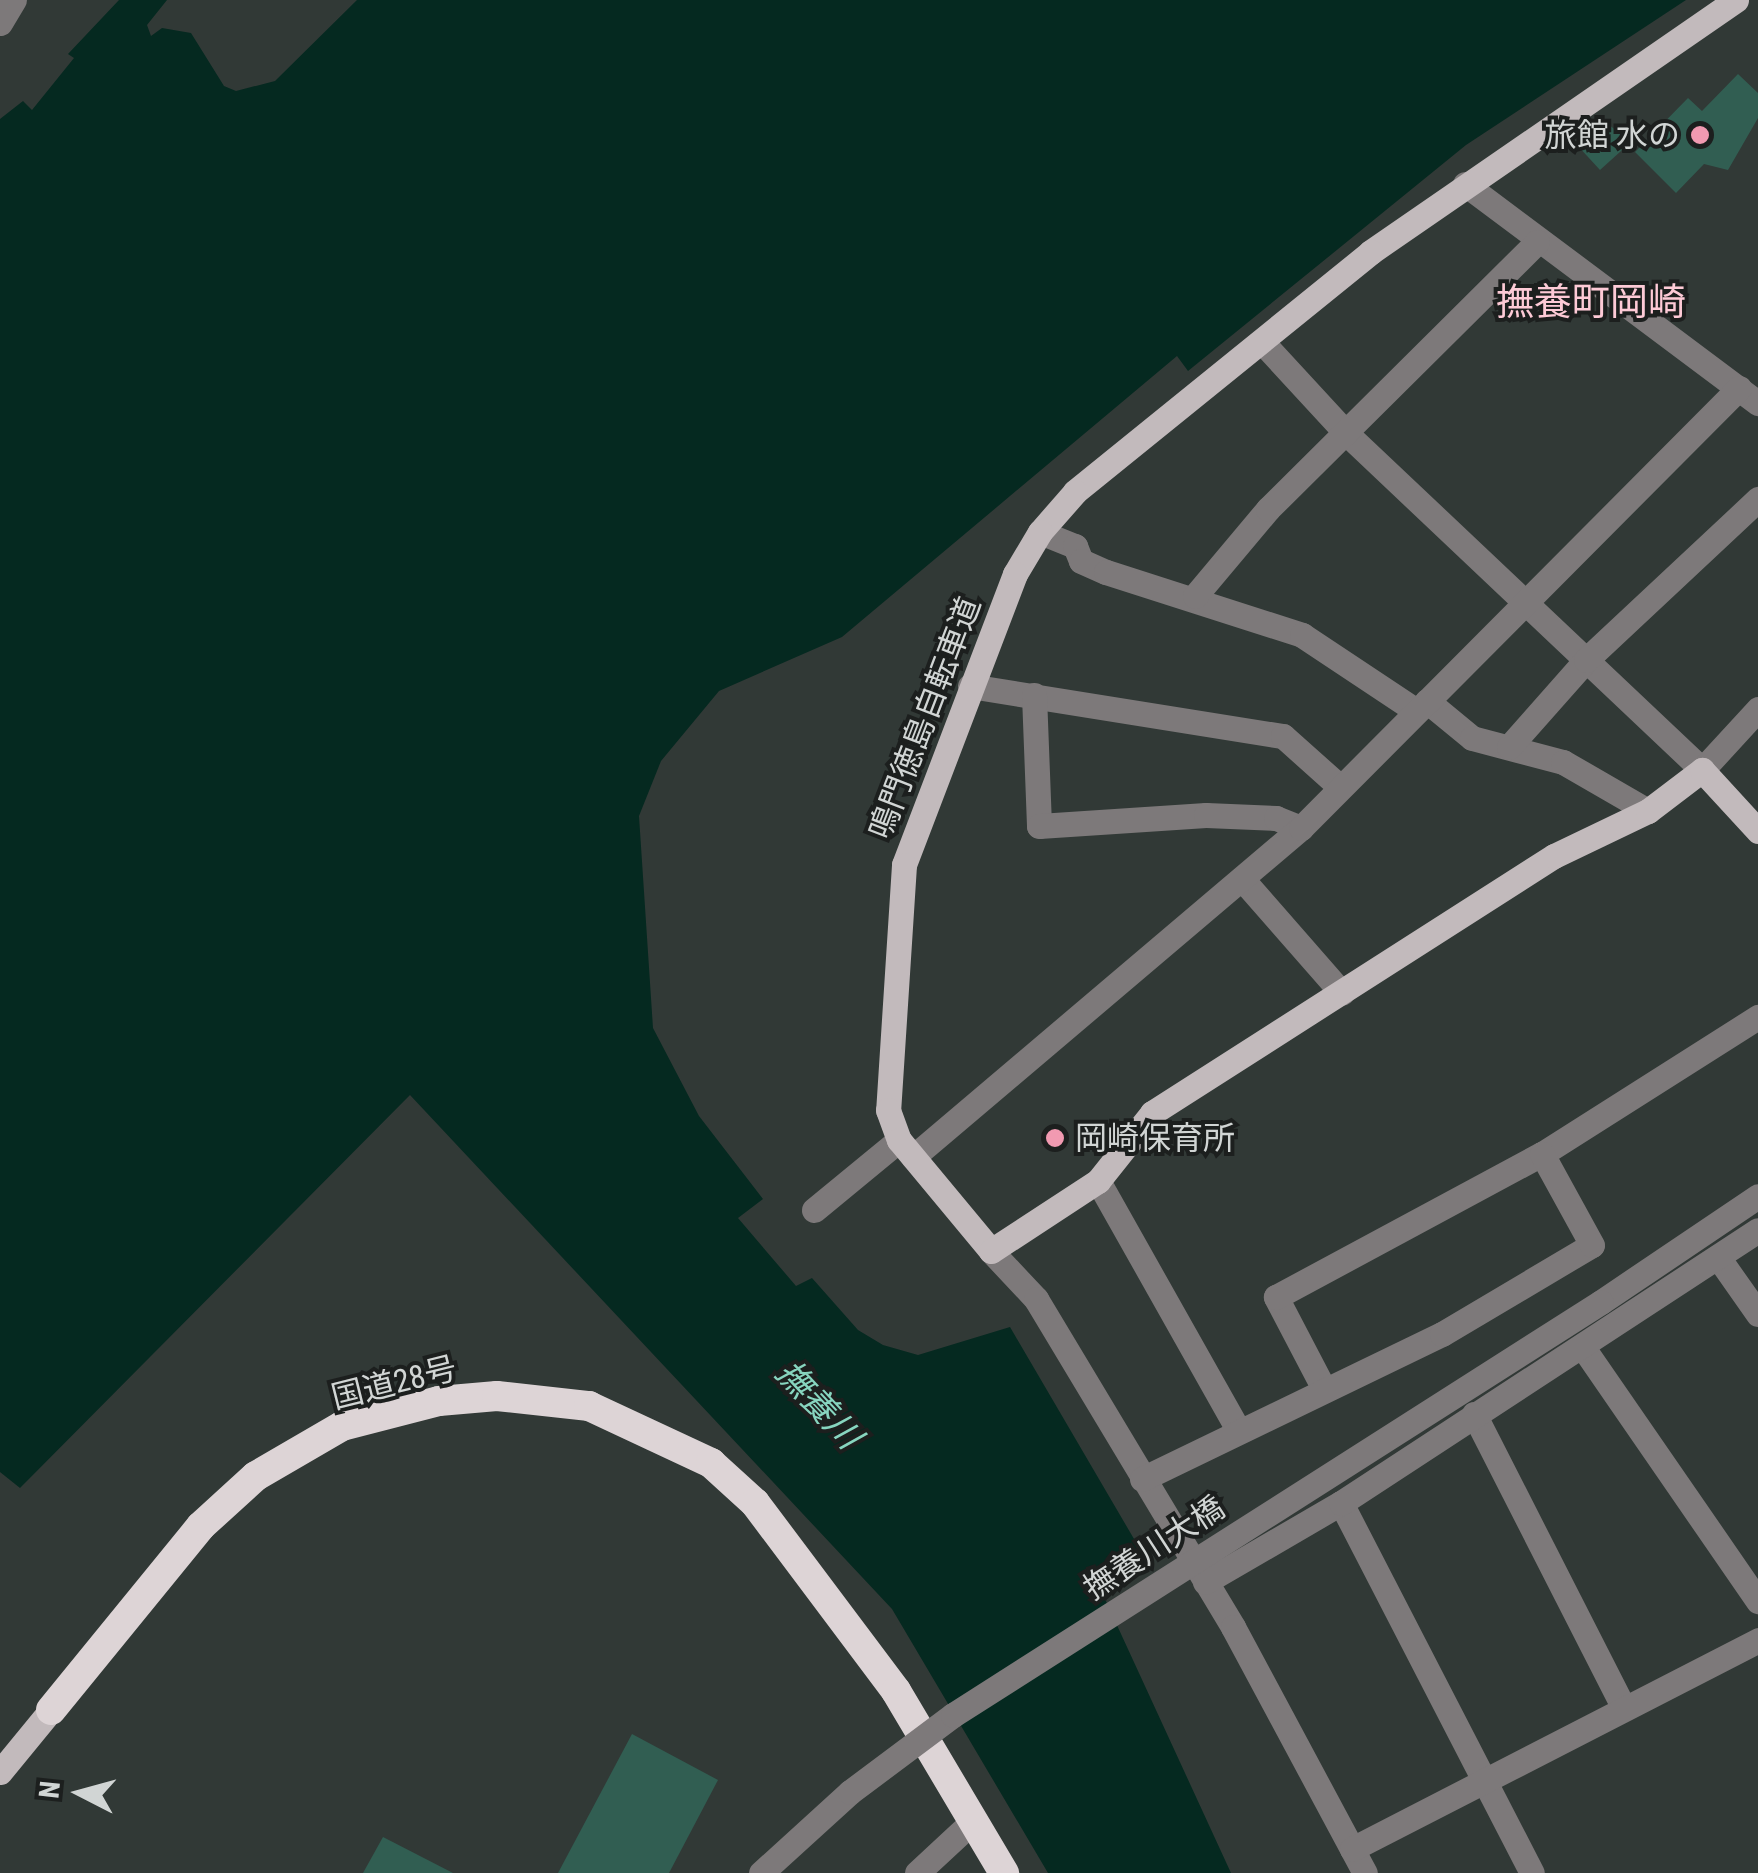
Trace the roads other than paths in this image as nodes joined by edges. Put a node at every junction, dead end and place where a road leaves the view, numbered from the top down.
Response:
1 (14, 0) edge
2 (1736, 0) edge
3 (0, 22) edge
4 (1465, 184) junction
5 (1538, 242) junction
6 (1264, 344) junction
7 (1748, 396) edge
8 (1346, 433) junction
9 (1758, 499) edge
10 (1040, 532) junction
11 (1194, 596) junction
12 (1527, 603) junction
13 (1586, 660) junction
14 (970, 686) junction
15 (1034, 695) junction
16 (1421, 706) junction
17 (1758, 708) edge
18 (1509, 747) junction
19 (1702, 770) junction
20 (1340, 787) junction
21 (1648, 811) junction
22 (1301, 828) junction
23 (1758, 831) edge
24 (1242, 880) junction
25 (1342, 993) junction
26 (1758, 1017) edge
27 (906, 1149) junction
28 (1542, 1154) junction
29 (1098, 1181) junction
30 (1758, 1196) edge
31 (814, 1210) dead end
32 (1758, 1230) edge
33 (991, 1251) junction
34 (1720, 1260) junction
35 (1758, 1314) edge
36 (1582, 1346) junction
37 (1324, 1388) junction
38 (1474, 1414) junction
39 (1239, 1431) junction
40 (1142, 1479) junction
41 (1341, 1503) junction
42 (1205, 1582) junction
43 (1758, 1601) edge
44 (1758, 1640) edge
45 (1623, 1707) junction
46 (51, 1710) joint
47 (0, 1772) edge
48 (1483, 1779) junction
49 (973, 1821) junction
50 (1352, 1848) junction
51 (761, 1873) edge
52 (918, 1873) edge
53 (1004, 1873) edge
54 (1365, 1873) edge
55 (1532, 1873) edge

1 - 3 street
2 - 4 main road, 鳴門徳島自転車道
4 - 5 street
4 - 6 main road, 鳴門徳島自転車道
5 - 7 street
5 - 8 street
6 - 8 street
6 - 10 main road, 鳴門徳島自転車道
7 - 12 street
8 - 11 street
8 - 12 street
9 - 13 street
10 - 11 street
10 - 14 main road, 鳴門徳島自転車道
11 - 16 street
12 - 13 street
12 - 16 street
13 - 18 street
13 - 19 street
14 - 15 street
14 - 27 main road, 鳴門徳島自転車道
15 - 20 street
15 - 22 street
16 - 18 street
16 - 20 street
17 - 19 street
18 - 21 street
19 - 21 main road
19 - 23 main road
20 - 22 street
21 - 25 main road
22 - 24 street
24 - 25 street
24 - 27 street
25 - 29 main road
26 - 28 street
27 - 31 street
27 - 33 main road, 鳴門徳島自転車道
28 - 37 street
28 - 37 street
29 - 33 main road
29 - 39 street
30 - 51 street, 撫養川大橋, bridge
32 - 34 street
33 - 40 street
34 - 35 street
34 - 36 street
36 - 38 street
36 - 43 street
37 - 39 street
38 - 41 street
38 - 45 street
39 - 40 street
40 - 42 street
41 - 42 street
41 - 48 street
42 - 50 street
44 - 45 street
45 - 48 street
46 - 47 main road
46 - 49 highway, 国道28号
48 - 50 street
48 - 55 street
49 - 52 street
49 - 53 highway, 国道28号
50 - 54 street

